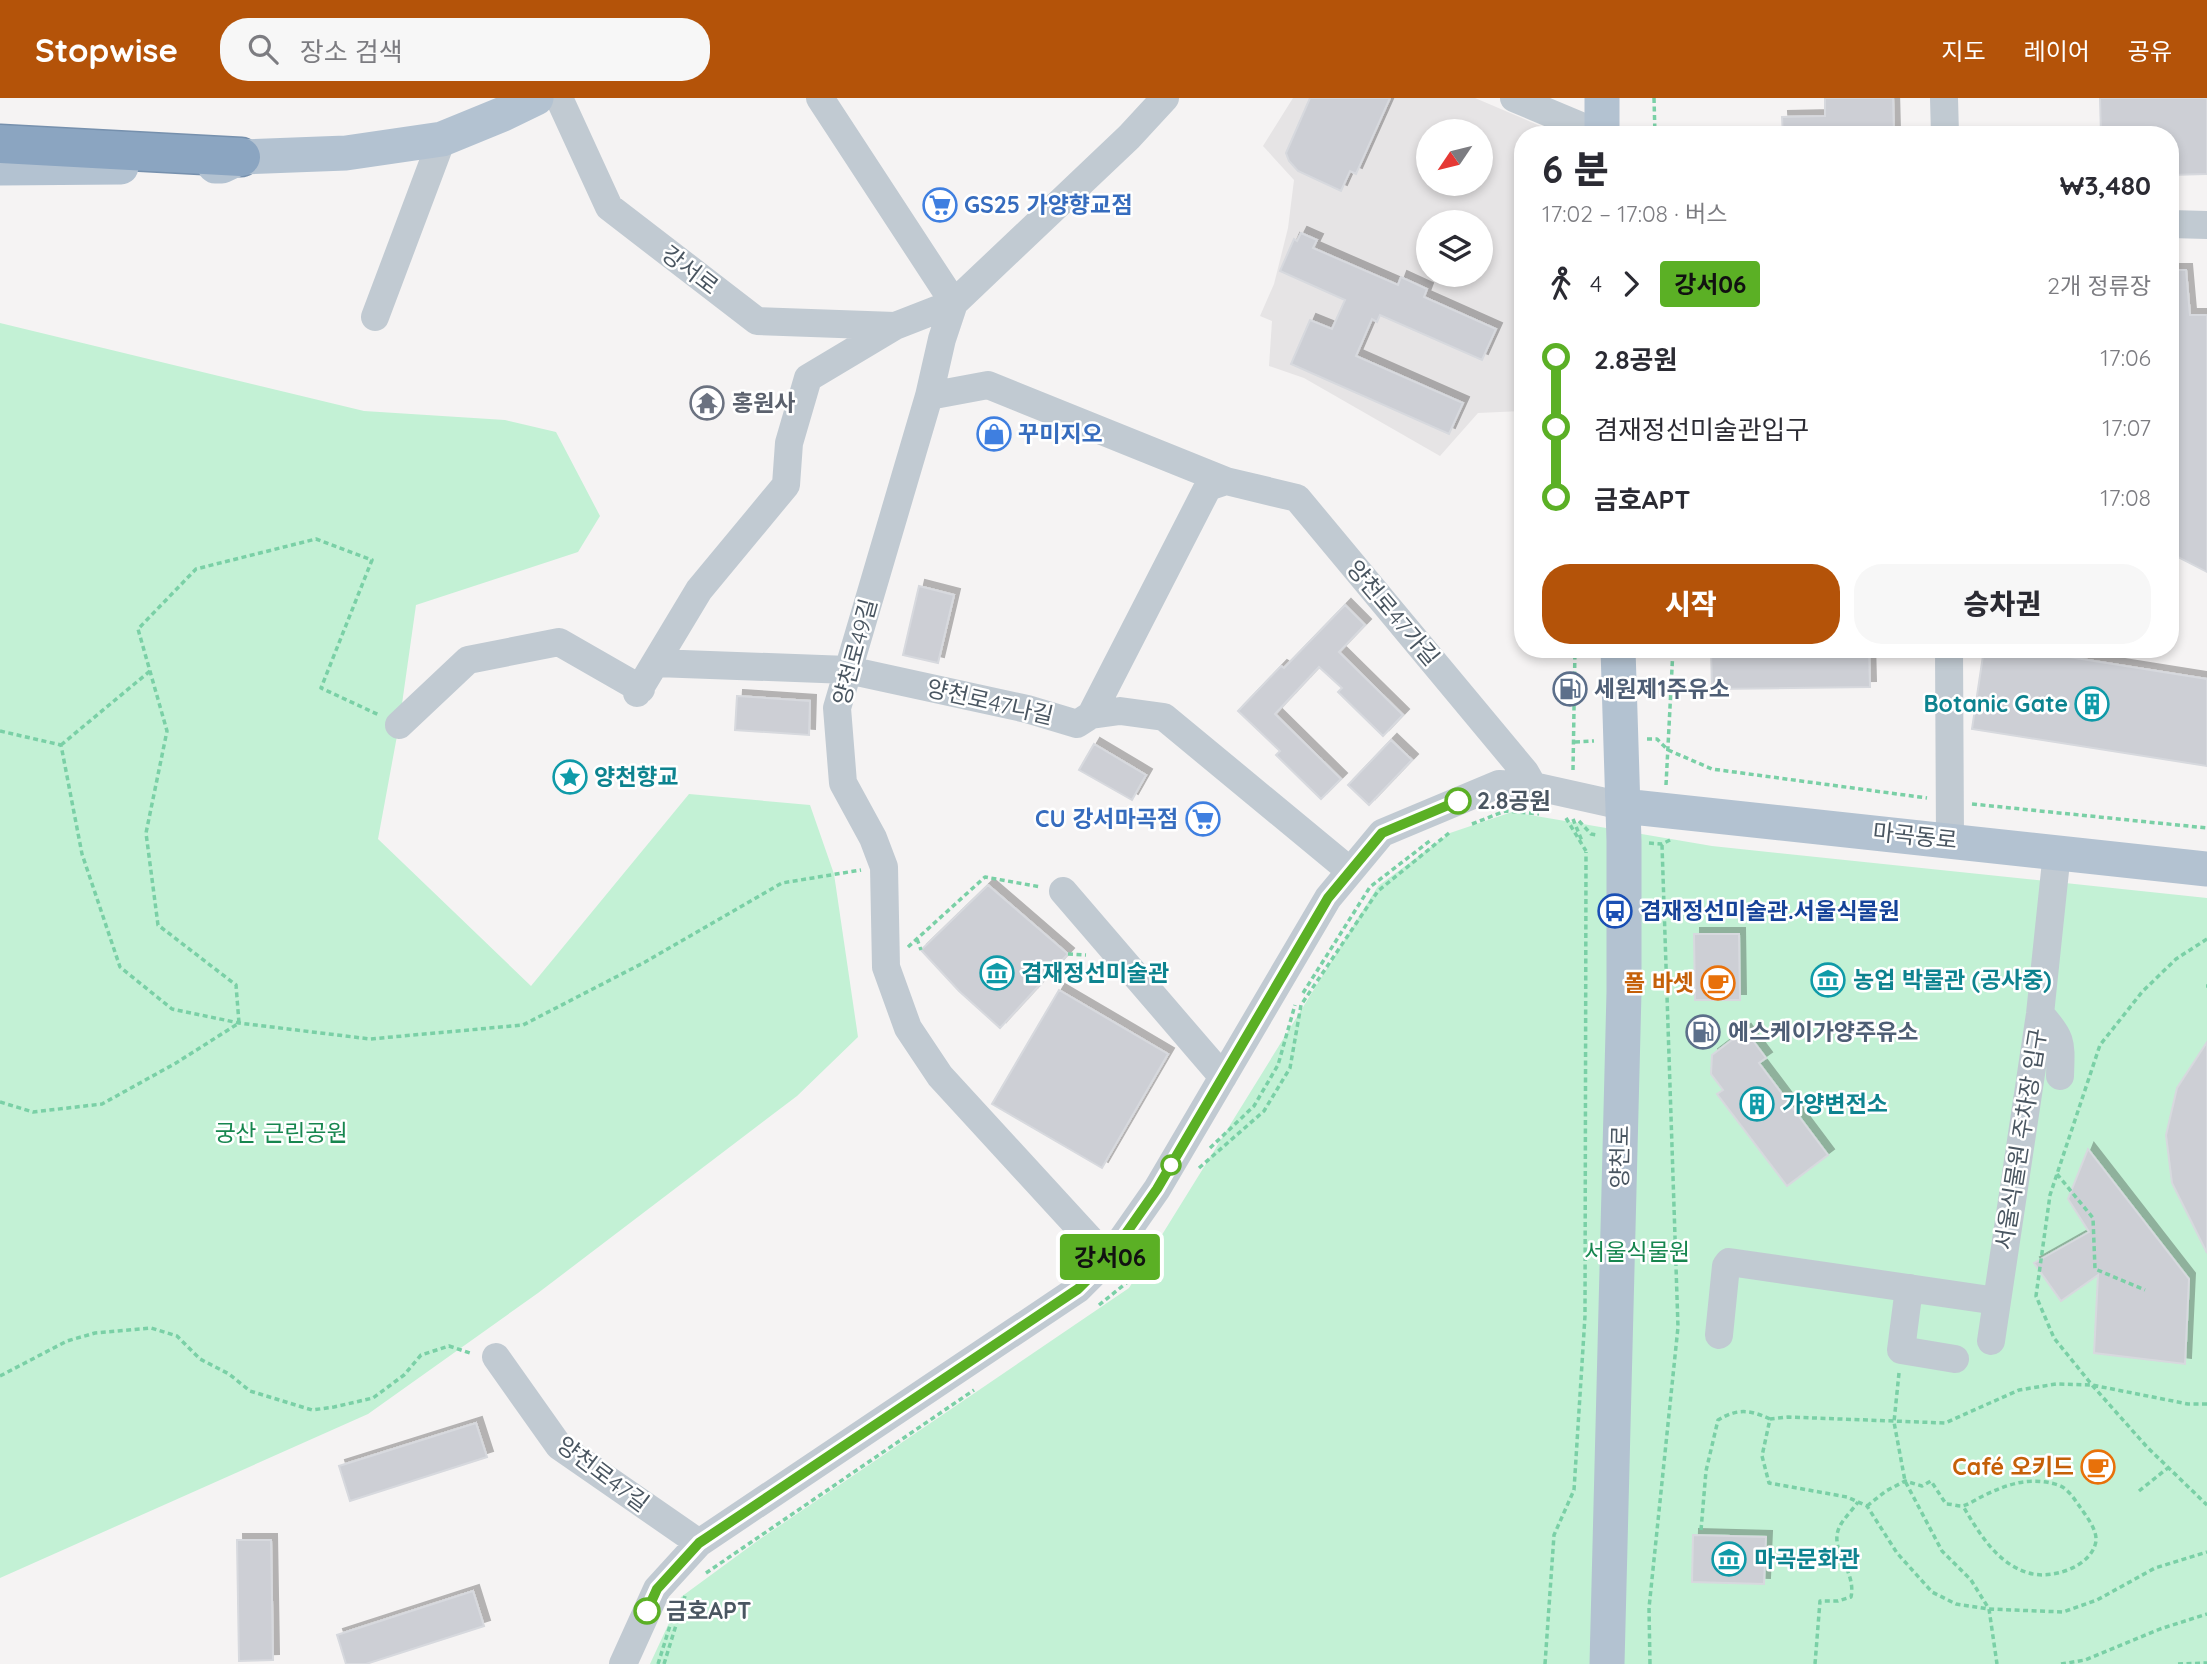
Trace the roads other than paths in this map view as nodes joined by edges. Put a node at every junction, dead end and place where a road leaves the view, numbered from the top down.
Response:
1 (536, 98) edge
2 (559, 98) edge
3 (820, 98) edge
4 (1514, 98) edge
5 (1602, 98) edge
6 (1944, 98) edge
7 (1155, 102) edge
8 (1581, 126) edge
9 (1602, 126) edge
10 (1945, 126) edge
11 (0, 131) edge
12 (442, 139) junction
13 (0, 144) edge
14 (241, 157) junction
15 (0, 168) edge
16 (2179, 224) edge
17 (2207, 225) edge
18 (954, 303) junction
19 (375, 317) dead end
20 (895, 326) junction
21 (929, 397) junction
22 (1226, 481) junction
23 (1618, 658) edge
24 (1949, 658) edge
25 (656, 663) junction
26 (848, 670) junction
27 (1091, 715) junction
28 (399, 725) road end
29 (1533, 786) junction
30 (1623, 806) junction
31 (1950, 840) junction
32 (2057, 852) junction
33 (2207, 869) edge
34 (1349, 870) junction
35 (1063, 891) road end
36 (2040, 1014) junction
37 (2060, 1076) dead end
38 (1223, 1077) junction
39 (1108, 1259) junction
40 (1909, 1288) junction
41 (1997, 1301) junction
42 (1719, 1335) dead end
43 (1991, 1341) dead end
44 (496, 1357) road end
45 (1955, 1359) dead end
46 (699, 1543) junction
47 (623, 1664) edge
48 (1607, 1664) edge

1 - 12 main road
2 - 20 street, 강서로
3 - 18 street
4 - 8 street
5 - 9 main road
6 - 10 street
7 - 18 street, 양천로49길
11 - 14 main road
12 - 14 main road
12 - 19 street
13 - 14 highway
14 - 15 main road
16 - 17 street
18 - 20 street
18 - 21 street, 양천로49길
20 - 25 street
21 - 22 street, 양천로47가길
21 - 26 street, 양천로49길
22 - 27 street
22 - 29 street, 양천로47가길
23 - 30 main road, 양천로
24 - 31 street
25 - 26 street, 양천로47나길
25 - 28 street
26 - 27 street, 양천로47나길
26 - 39 street, 양천로49길
27 - 34 street, 양천로47나길
29 - 30 street
29 - 34 street
30 - 31 main road, 마곡동로
30 - 48 main road, 양천로
31 - 32 main road, 마곡동로
32 - 33 main road, 마곡동로
32 - 36 street, 서울식물원 주차장 입구
34 - 38 street
35 - 38 street
36 - 37 street
36 - 41 street, 서울식물원 주차장 입구
38 - 39 street
39 - 46 street
40 - 41 street
40 - 42 street
40 - 45 street
41 - 43 street, 서울식물원 주차장 입구
44 - 46 street, 양천로47길
46 - 47 street

